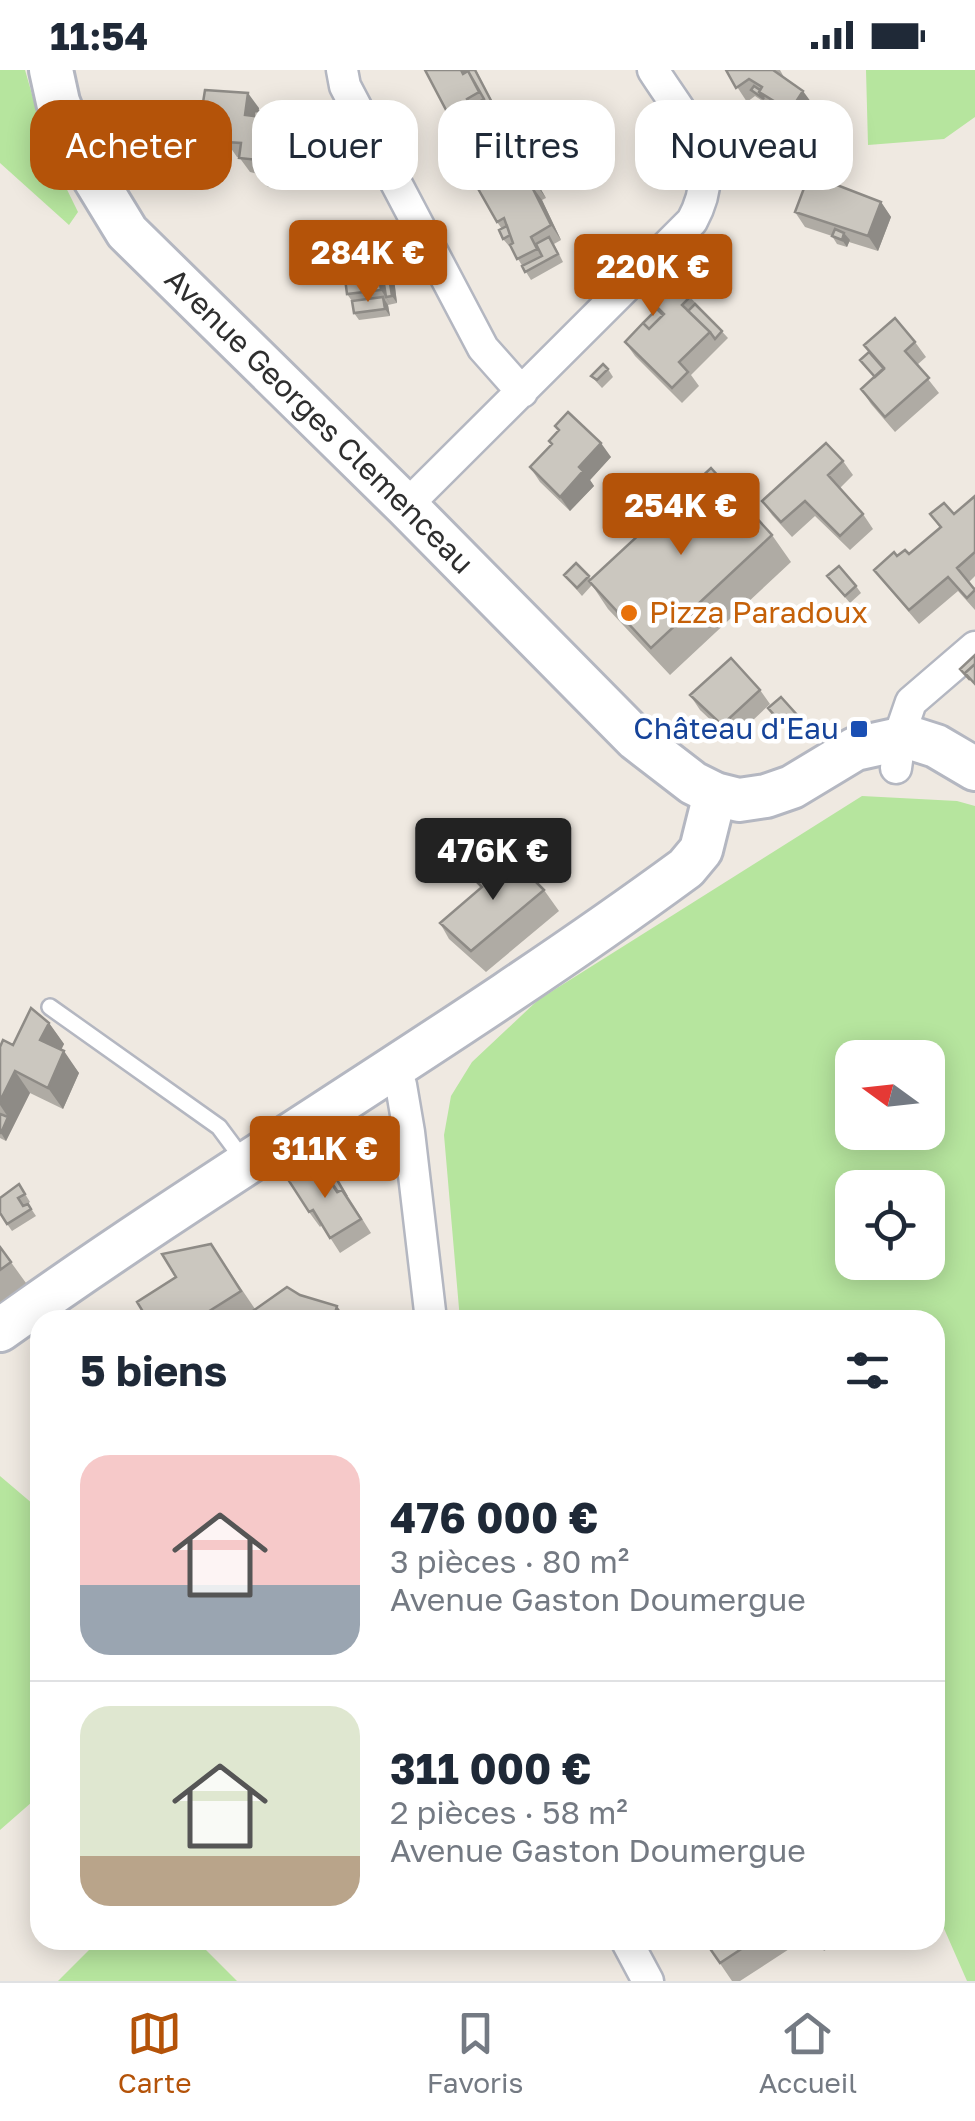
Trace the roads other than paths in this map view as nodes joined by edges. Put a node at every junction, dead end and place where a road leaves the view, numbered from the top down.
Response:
1 (51, 70) edge
2 (342, 70) edge
3 (653, 70) edge
4 (522, 392) junction
5 (406, 506) junction
6 (975, 647) edge
7 (898, 754) junction
8 (975, 769) edge
9 (975, 778) edge
10 (712, 810) junction
11 (50, 1007) dead end
12 (390, 1068) junction
13 (246, 1162) junction
14 (430, 1310) edge
15 (0, 1330) edge
16 (631, 1950) edge
17 (648, 1981) edge

1 - 5 main road, Avenue Georges Clemenceau
2 - 4 street
3 - 4 street
4 - 5 street
5 - 10 main road, Avenue Georges Clemenceau
6 - 7 street
7 - 8 main road
7 - 9 main road
7 - 10 main road
10 - 12 main road
11 - 13 lane
12 - 13 main road
12 - 14 street
13 - 15 main road
16 - 17 street

